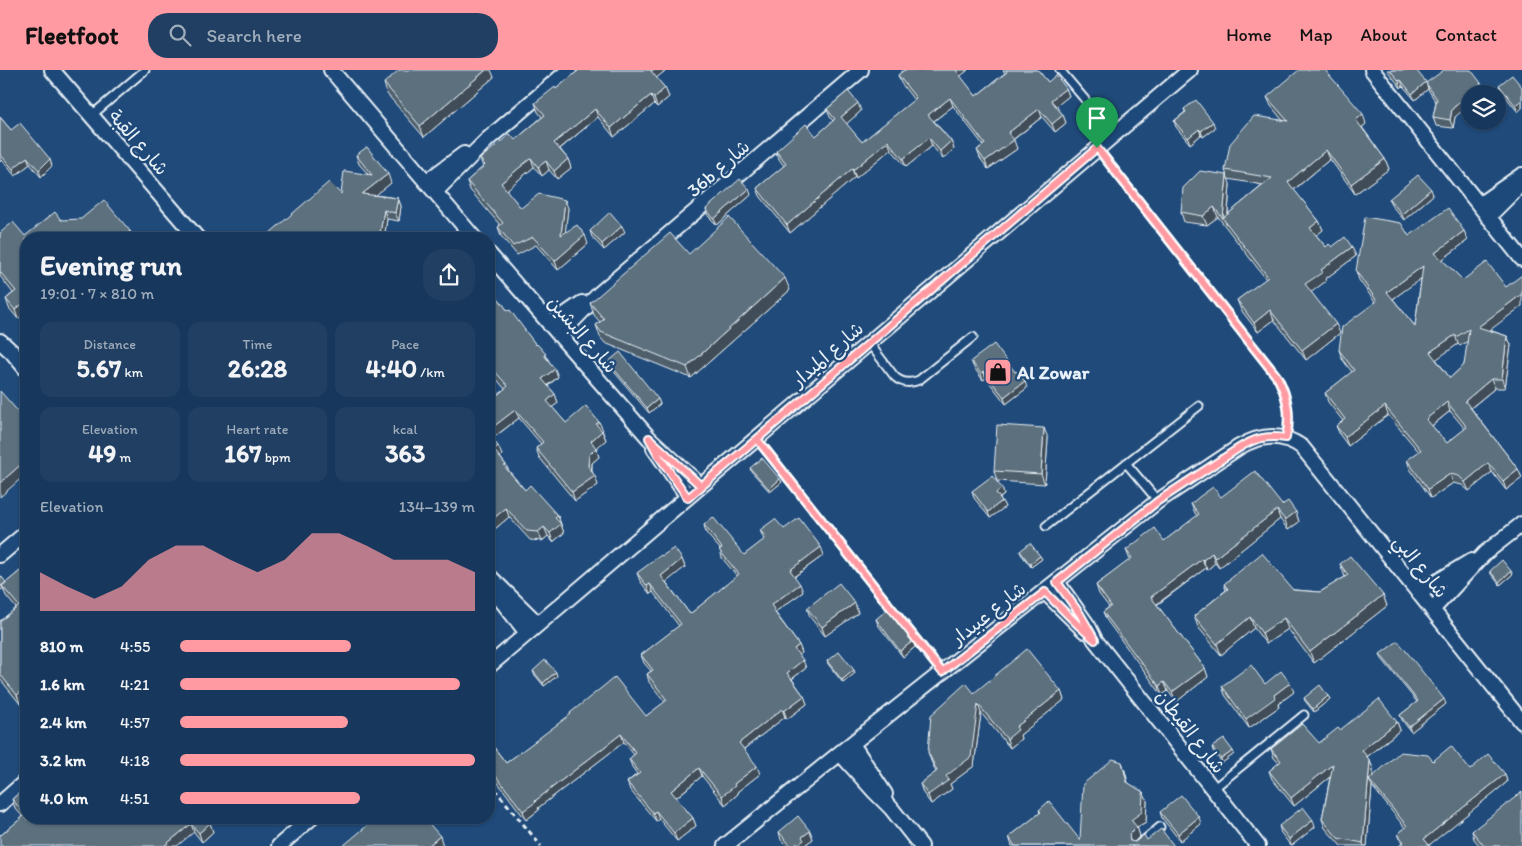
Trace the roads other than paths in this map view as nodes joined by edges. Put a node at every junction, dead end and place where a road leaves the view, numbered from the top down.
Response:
1 (52, 70) edge
2 (145, 70) edge
3 (331, 70) edge
4 (569, 70) edge
5 (861, 70) edge
6 (1060, 70) edge
7 (1190, 70) edge
8 (1372, 70) edge
9 (92, 115) junction
10 (1114, 134) junction
11 (1097, 148) junction
12 (1522, 175) edge
13 (1522, 183) edge
14 (430, 187) junction
15 (1479, 205) junction
16 (1488, 217) junction
17 (192, 232) edge
18 (469, 232) edge
19 (1522, 259) edge
20 (495, 261) edge
21 (554, 330) junction
22 (974, 337) dead end
23 (0, 341) edge
24 (869, 343) junction
25 (20, 362) edge
26 (1199, 406) dead end
27 (649, 438) junction
28 (1286, 438) junction
29 (757, 439) junction
30 (1126, 463) junction
31 (701, 486) junction
32 (688, 498) junction
33 (1158, 501) junction
34 (1522, 524) edge
35 (1046, 526) dead end
36 (20, 538) edge
37 (1485, 553) junction
38 (0, 555) edge
39 (1057, 582) junction
40 (495, 589) edge
41 (1045, 592) junction
42 (1419, 593) junction
43 (1432, 610) junction
44 (532, 629) junction
45 (1095, 640) junction
46 (495, 661) edge
47 (942, 672) junction
48 (1304, 715) dead end
49 (1522, 722) edge
50 (852, 744) junction
51 (840, 753) junction
52 (20, 786) edge
53 (1213, 789) junction
54 (0, 804) edge
55 (891, 808) junction
56 (304, 824) edge
57 (1160, 827) edge
58 (279, 846) edge
59 (725, 846) edge
60 (921, 846) edge
61 (1137, 846) edge
62 (1258, 846) edge

1 - 9 street, شارع القبة
2 - 9 lane
3 - 14 street
4 - 14 street
5 - 21 street, 36b شارع
6 - 10 lane
7 - 10 street, شارع الميدار
8 - 15 street
9 - 17 street, شارع القبة
10 - 11 street, شارع الميدار
11 - 24 street, شارع الميدار
11 - 28 lane
12 - 15 street
13 - 16 street
14 - 18 street
15 - 16 street
16 - 19 street
20 - 21 street, شارع البشين
21 - 27 street, شارع البشين
22 - 24 lane
23 - 25 street
24 - 29 street, شارع الميدار
26 - 30 lane
27 - 31 street, شارع البشين
27 - 32 street, شارع البشين
28 - 33 street, شارع عبيدار
28 - 42 street, شارع البي
29 - 31 street, شارع الميدار
29 - 47 lane
30 - 33 lane
30 - 35 lane
31 - 32 street, شارع الميدار
32 - 44 street, شارع الميدار
33 - 39 street, شارع عبيدار
34 - 37 street
36 - 38 street
37 - 42 street
37 - 43 street
39 - 41 street, شارع عبيدار
39 - 45 street, شارع القيطان
40 - 44 street
41 - 45 street, شارع القيطان
41 - 47 street, شارع عبيدار
42 - 43 street, شارع البي
43 - 49 street, شارع البي
44 - 46 street, شارع الميدار
45 - 53 street, شارع القيطان
47 - 50 street, شارع عبيدار
48 - 53 lane
50 - 51 street, شارع عبيدار
50 - 55 street
51 - 55 street
51 - 59 street, شارع عبيدار
52 - 54 street
53 - 62 street, شارع القيطان
55 - 60 street
56 - 58 street
57 - 61 lane

